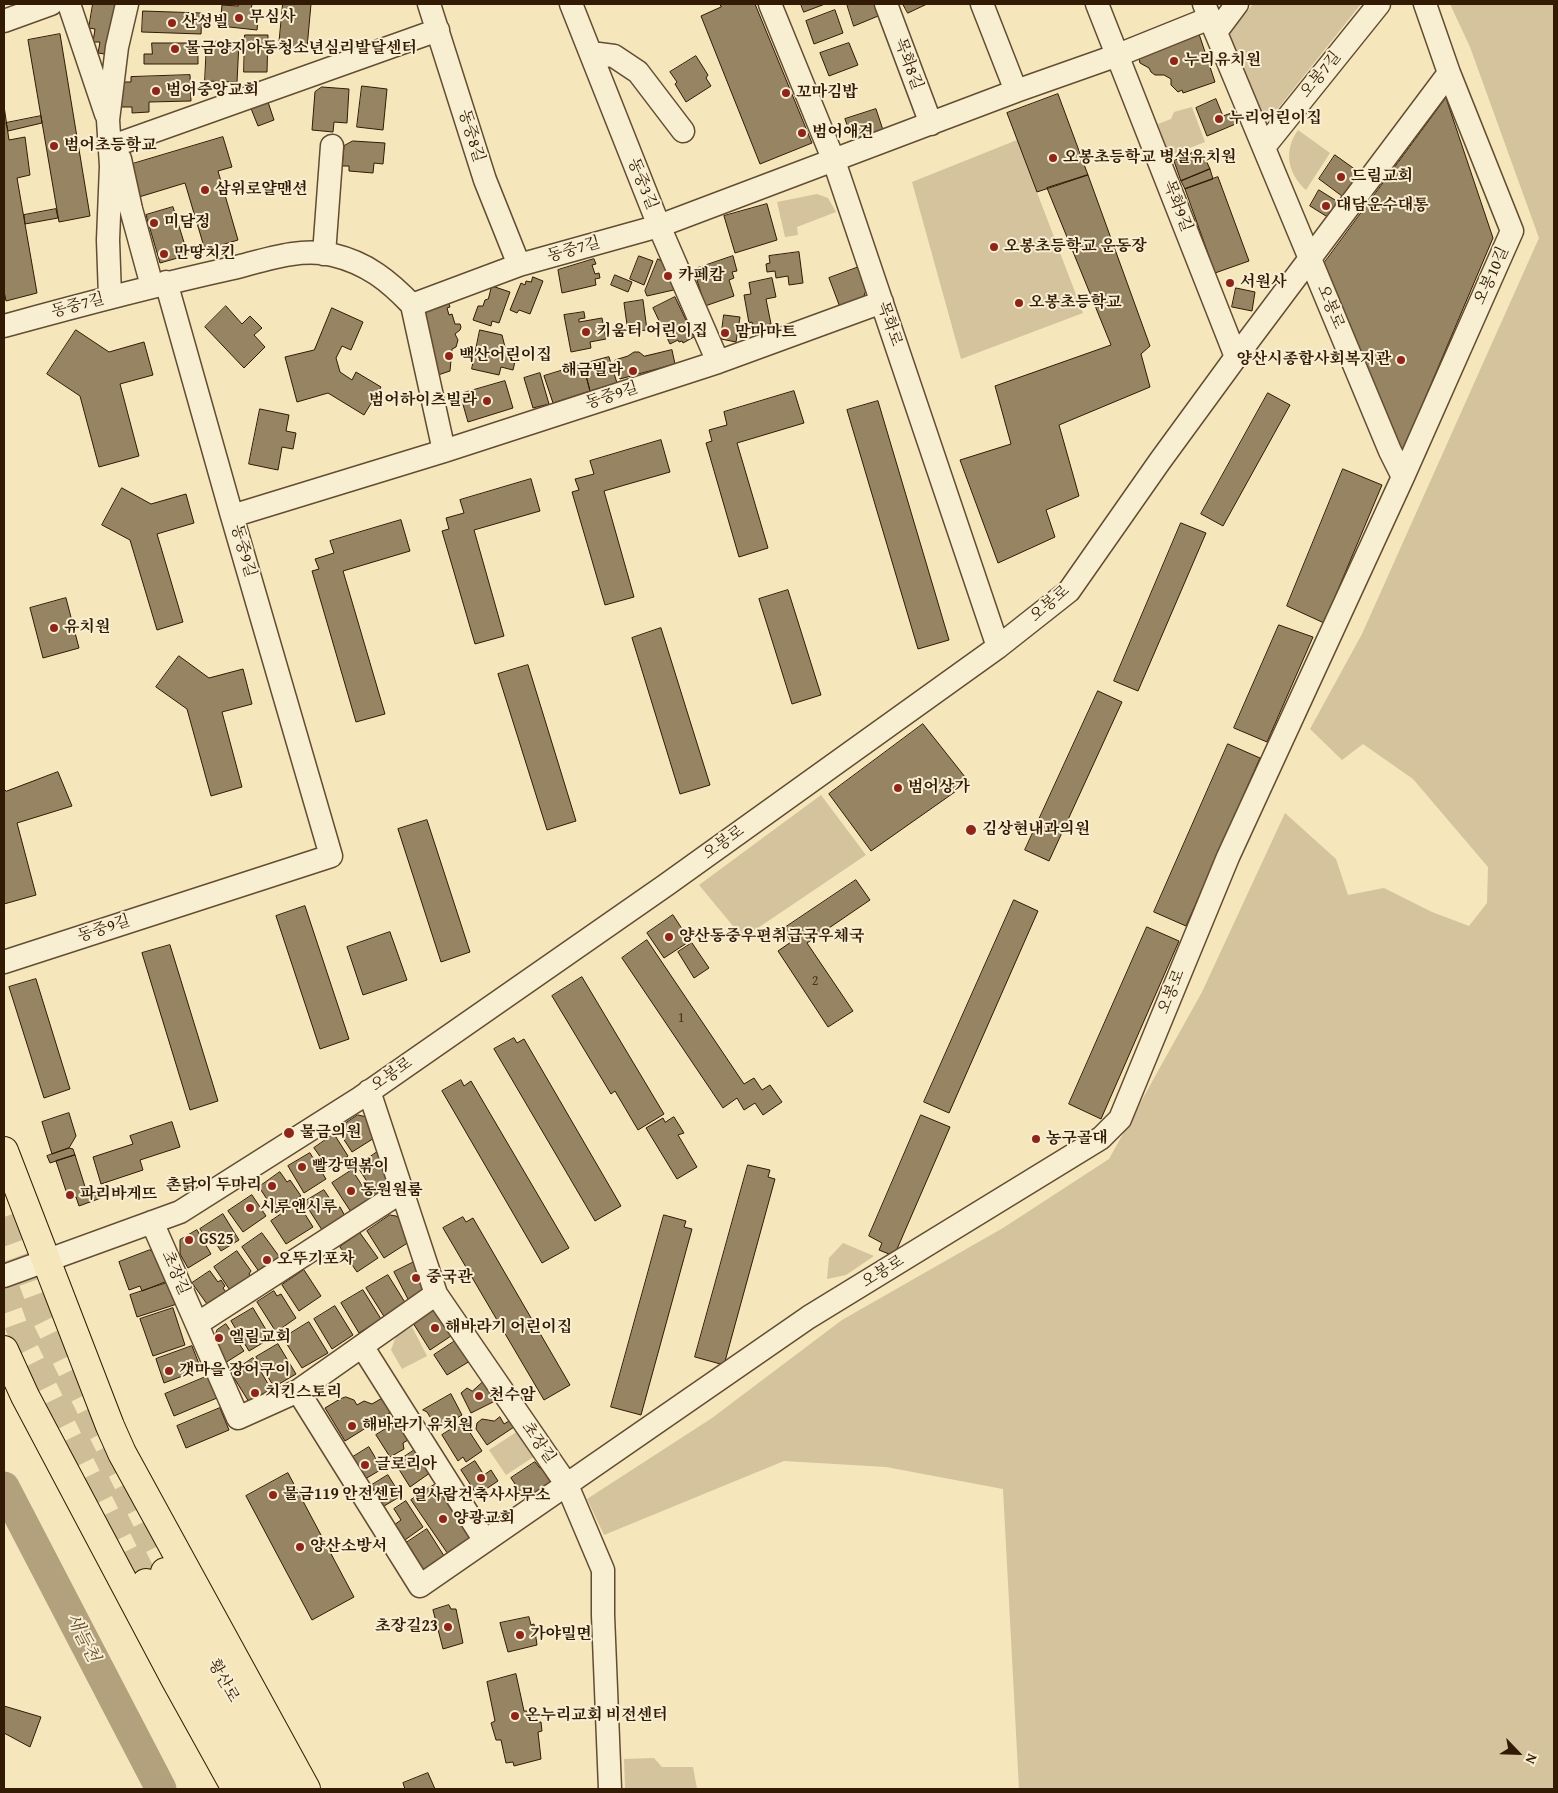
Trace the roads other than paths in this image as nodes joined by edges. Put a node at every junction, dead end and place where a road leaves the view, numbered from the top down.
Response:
1 (52, 4) edge
2 (69, 4) edge
3 (127, 4) edge
4 (429, 4) edge
5 (571, 4) edge
6 (770, 4) edge
7 (886, 4) edge
8 (982, 4) edge
9 (1097, 4) edge
10 (1237, 4) edge
11 (1379, 4) edge
12 (1425, 4) edge
13 (1210, 18) edge
14 (4, 21) edge
15 (438, 30) junction
16 (591, 53) junction
17 (1118, 55) junction
18 (1449, 73) junction
19 (1016, 91) junction
20 (108, 120) junction
21 (931, 124) junction
22 (683, 131) dead end
23 (114, 144) junction
24 (332, 146) dead end
25 (1264, 147) junction
26 (834, 161) junction
27 (659, 226) junction
28 (324, 254) junction
29 (1310, 260) junction
30 (519, 265) junction
31 (159, 284) junction
32 (110, 297) junction
33 (882, 302) junction
34 (412, 306) junction
35 (4, 326) edge
36 (1236, 357) junction
37 (718, 362) junction
38 (444, 451) junction
39 (1404, 477) junction
40 (232, 516) junction
41 (998, 647) junction
42 (4, 962) edge
43 (369, 1091) junction
44 (4, 1151) edge
45 (401, 1192) junction
46 (152, 1222) junction
47 (45, 1260) junction
48 (7, 1274) edge
49 (436, 1294) junction
50 (197, 1324) junction
51 (362, 1346) junction
52 (4, 1350) edge
53 (298, 1391) junction
54 (567, 1485) junction
55 (485, 1541) junction
56 (236, 1789) edge
57 (259, 1789) edge
58 (282, 1789) edge
59 (306, 1789) edge
60 (610, 1789) edge

1 - 14 street
2 - 20 street
3 - 20 street
4 - 15 street, 동중8길
5 - 16 street, 동중3길
6 - 26 street, 목화로
7 - 21 street, 목화8길
8 - 19 street
9 - 17 street
10 - 13 street
11 - 25 street, 오봉7길
12 - 18 street, 오봉10길
13 - 17 street
13 - 25 street, 오봉로
15 - 23 street
15 - 30 street, 동중8길
16 - 22 street
16 - 27 street, 동중3길
17 - 19 street
17 - 36 street, 목화9길
18 - 29 street
18 - 39 street, 오봉10길
19 - 21 street
20 - 23 street
21 - 26 street
23 - 31 street
23 - 32 street
24 - 28 street
25 - 29 street, 오봉로
26 - 27 street, 동중7길
26 - 33 street, 목화로
27 - 30 street, 동중7길
27 - 37 street, 동중3길
28 - 31 street, 동중7길
28 - 34 street, 동중7길
29 - 36 street, 오봉로
29 - 39 street, 오봉로
30 - 34 street, 동중7길
31 - 32 street, 동중7길
31 - 40 street
32 - 35 street, 동중7길
33 - 37 street, 동중9길
33 - 41 street, 목화로
34 - 38 street
36 - 41 street, 오봉로
37 - 38 street, 동중9길
38 - 40 street, 동중9길
39 - 54 street, 오봉로
40 - 42 street, 동중9길
41 - 43 street, 오봉로
43 - 45 street, 초장길
43 - 46 street, 오봉로
44 - 47 main road
45 - 49 street, 초장길
45 - 50 street
46 - 47 street, 오봉로
46 - 50 street, 초장길
47 - 48 street, 오봉로
47 - 59 main road
49 - 51 street, 초장길
49 - 54 street, 초장길
50 - 53 street, 초장길
51 - 53 street, 초장길
51 - 55 street
52 - 56 main road
53 - 55 street
54 - 55 street
54 - 60 street, 초장길
57 - 58 main road, 황산로

